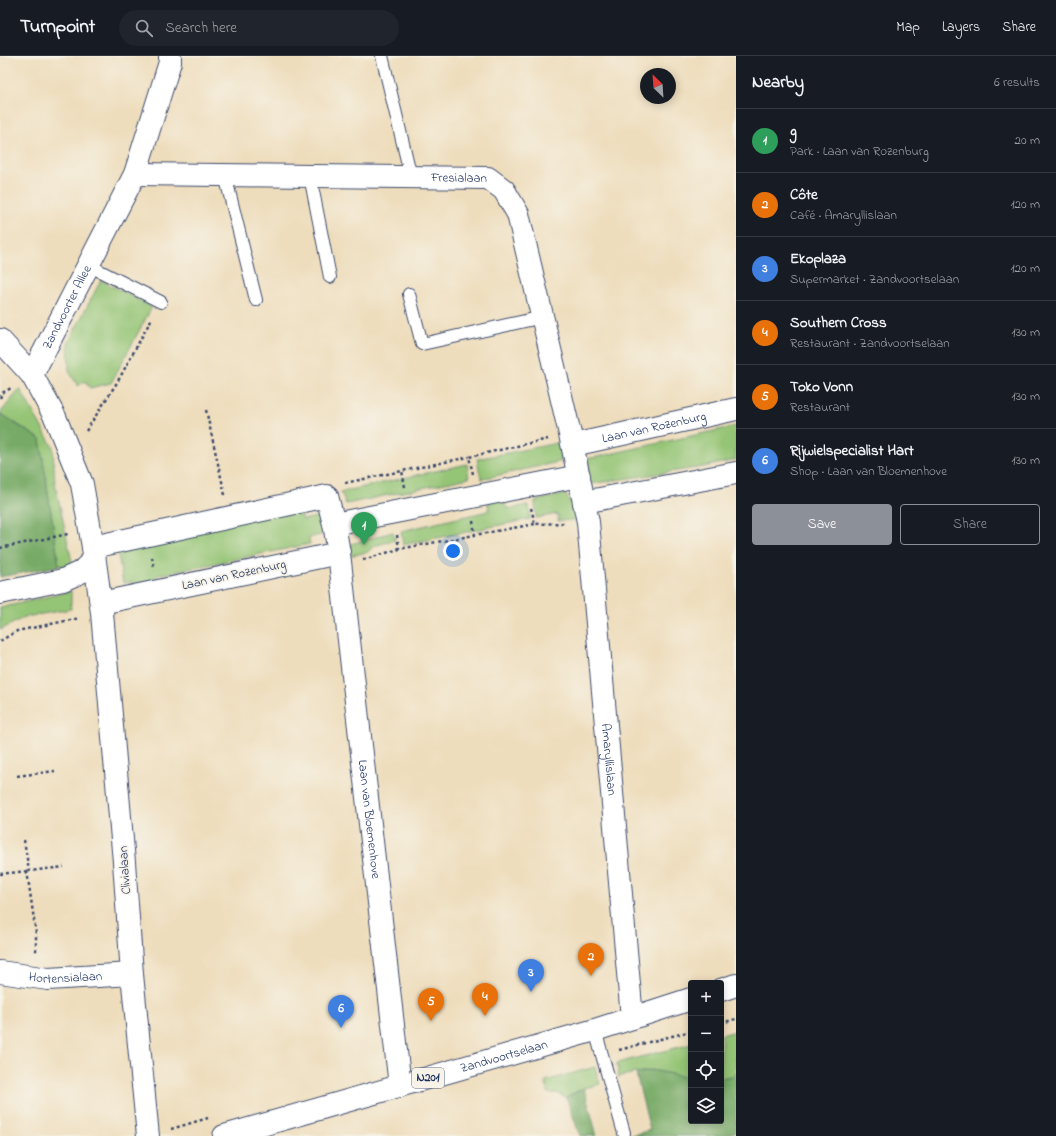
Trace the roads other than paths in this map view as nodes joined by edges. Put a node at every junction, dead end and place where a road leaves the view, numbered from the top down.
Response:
1 (170, 56) edge
2 (382, 56) edge
3 (135, 174) junction
4 (225, 175) junction
5 (310, 176) junction
6 (411, 177) junction
7 (88, 265) junction
8 (330, 277) dead end
9 (409, 294) dead end
10 (256, 300) dead end
11 (161, 302) road end
12 (543, 317) junction
13 (0, 340) edge
14 (32, 375) junction
15 (736, 409) edge
16 (572, 440) junction
17 (736, 473) edge
18 (579, 476) junction
19 (586, 512) junction
20 (334, 524) junction
21 (92, 545) junction
22 (340, 560) junction
23 (0, 593) edge
24 (101, 608) junction
25 (0, 972) edge
26 (132, 974) junction
27 (736, 985) edge
28 (724, 989) edge
29 (688, 1000) edge
30 (632, 1018) junction
31 (595, 1030) junction
32 (400, 1086) junction
33 (624, 1133) dead end
34 (148, 1136) edge
35 (224, 1136) edge

1 - 3 street, Zandvoorter Allee
2 - 6 lane
3 - 4 street, Fresialaan
3 - 7 street, Zandvoorter Allee
4 - 5 street, Fresialaan
4 - 10 lane
5 - 6 street, Fresialaan
5 - 8 lane
6 - 12 street, Fresialaan
7 - 11 lane
7 - 14 street, Zandvoorter Allee
9 - 12 lane
12 - 16 street, Fresialaan
13 - 14 street
14 - 21 street
15 - 16 street, Laan van Rozenburg
16 - 18 street, Fresialaan
17 - 19 street
18 - 19 street, Fresialaan
18 - 20 street
19 - 30 street, Amaryllislaan
20 - 21 street
20 - 22 street
21 - 23 street
21 - 24 street
22 - 24 street, Laan van Rozenburg
22 - 32 street, Laan van Bloemenhove
24 - 26 street, Clivialaan
25 - 26 street, Hortensialaan
26 - 34 street, Clivialaan
27 - 28 street
29 - 30 street, Zandvoortselaan / N201
30 - 31 street, Zandvoortselaan / N201
31 - 32 street, Zandvoortselaan / N201
31 - 33 lane
32 - 35 street, Zandvoortselaan / N201

